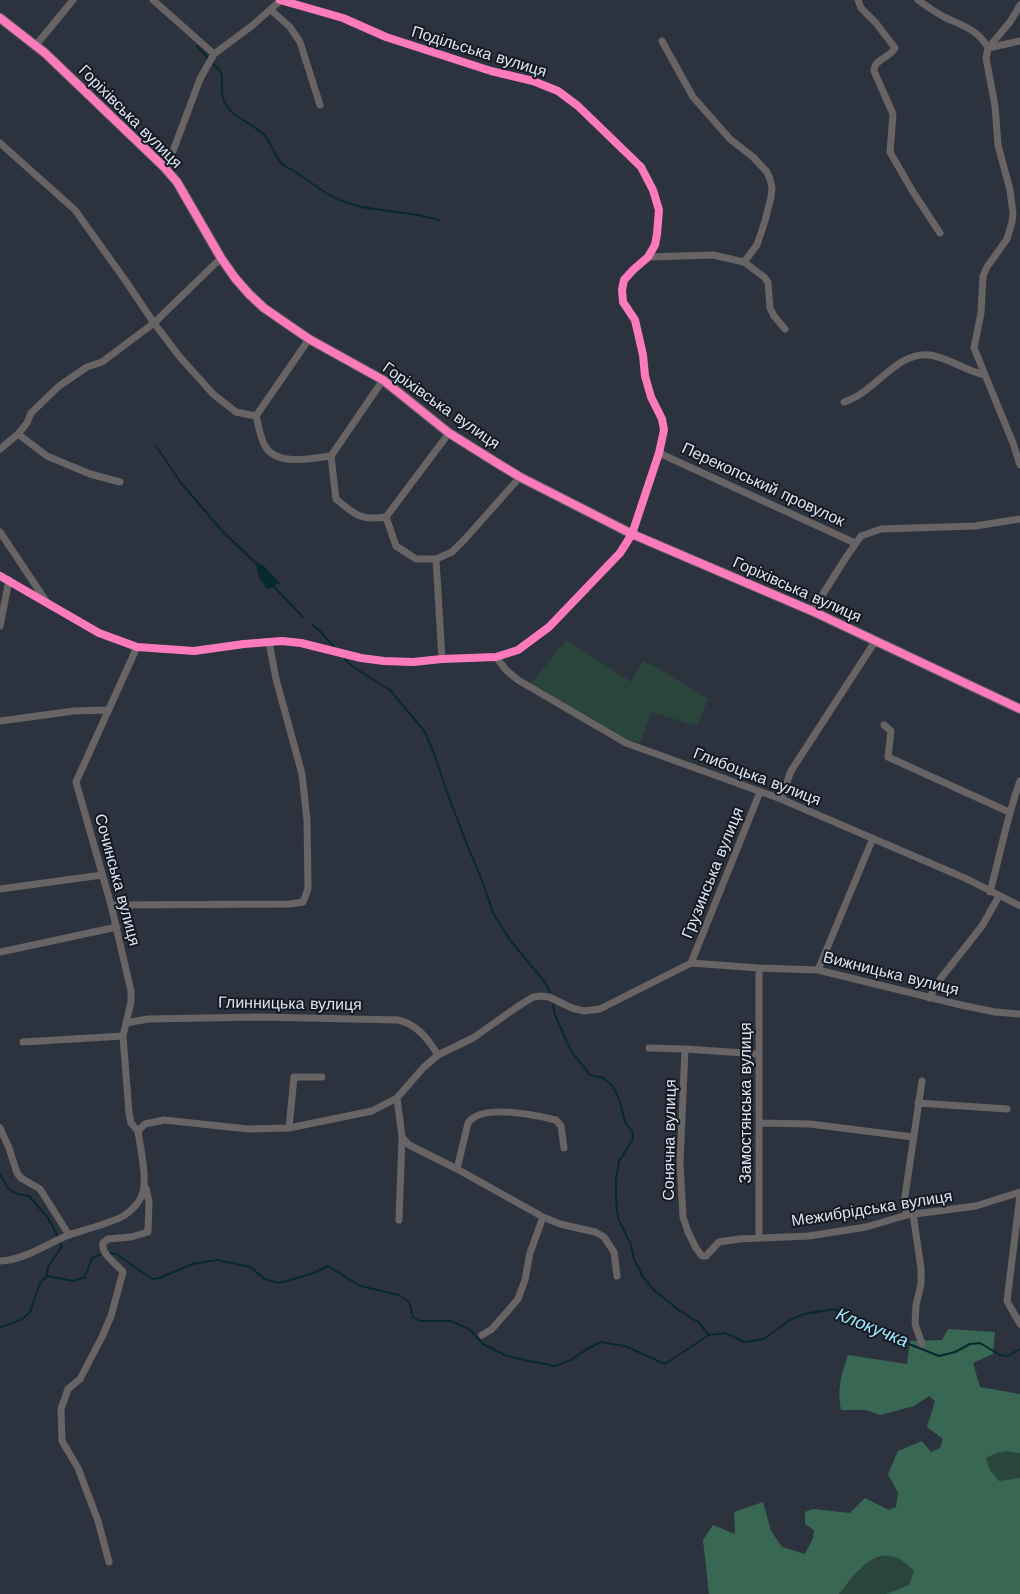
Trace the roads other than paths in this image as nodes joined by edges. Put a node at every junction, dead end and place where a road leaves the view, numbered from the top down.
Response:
1 (73, 0) edge
2 (153, 0) edge
3 (281, 0) edge
4 (858, 0) edge
5 (918, 0) edge
6 (1020, 5) edge
7 (271, 10) junction
8 (0, 18) edge
9 (662, 41) dead end
10 (1020, 41) edge
11 (36, 45) junction
12 (988, 48) junction
13 (214, 54) junction
14 (320, 105) dead end
15 (0, 143) edge
16 (164, 167) junction
17 (940, 233) dead end
18 (648, 257) junction
19 (221, 258) junction
20 (744, 262) junction
21 (154, 323) junction
22 (786, 328) dead end
23 (308, 339) junction
24 (985, 375) junction
25 (384, 380) junction
26 (844, 402) dead end
27 (256, 416) junction
28 (449, 433) junction
29 (18, 434) junction
30 (0, 449) edge
31 (659, 453) junction
32 (331, 456) junction
33 (1020, 465) edge
34 (520, 477) junction
35 (120, 482) dead end
36 (386, 517) junction
37 (1020, 519) edge
38 (0, 532) edge
39 (632, 534) junction
40 (856, 543) junction
41 (436, 559) junction
42 (0, 576) edge
43 (9, 580) junction
44 (47, 602) junction
45 (812, 611) junction
46 (0, 626) edge
47 (876, 640) junction
48 (269, 642) junction
49 (138, 647) junction
50 (496, 657) junction
51 (442, 659) junction
52 (1020, 709) edge
53 (109, 710) junction
54 (0, 721) edge
55 (884, 725) dead end
56 (1020, 780) edge
57 (760, 792) junction
58 (781, 799) junction
59 (1009, 812) junction
60 (873, 838) junction
61 (102, 875) junction
62 (0, 889) edge
63 (990, 892) junction
64 (999, 896) junction
65 (111, 905) junction
66 (1020, 906) edge
67 (117, 927) junction
68 (0, 952) edge
69 (691, 963) junction
70 (759, 968) junction
71 (818, 970) junction
72 (929, 998) junction
73 (1020, 1014) edge
74 (126, 1023) junction
75 (123, 1036) junction
76 (23, 1042) dead end
77 (649, 1048) dead end
78 (685, 1049) junction
79 (759, 1054) junction
80 (438, 1055) junction
81 (322, 1077) dead end
82 (922, 1080) dead end
83 (397, 1098) junction
84 (918, 1102) junction
85 (1007, 1109) dead end
86 (759, 1123) junction
87 (0, 1128) edge
88 (289, 1128) junction
89 (138, 1131) junction
90 (402, 1137) junction
91 (913, 1137) junction
92 (564, 1148) dead end
93 (457, 1169) junction
94 (144, 1182) junction
95 (1020, 1194) edge
96 (910, 1214) junction
97 (543, 1217) junction
98 (399, 1220) dead end
99 (67, 1236) junction
100 (759, 1238) junction
101 (702, 1256) joint
102 (0, 1261) edge
103 (617, 1276) dead end
104 (1020, 1324) edge
105 (482, 1335) dead end
106 (922, 1344) dead end
107 (108, 1562) dead end

1 - 11 street
2 - 13 street
3 - 7 street
3 - 18 street, Подільська вулиця
4 - 17 street
5 - 12 street
6 - 12 street
7 - 13 street
7 - 14 street
8 - 11 street, Горіхівська вулиця
9 - 20 street
10 - 12 street
11 - 16 street, Горіхівська вулиця
12 - 24 street
13 - 16 street
15 - 21 street
16 - 19 street, Горіхівська вулиця
18 - 20 street
18 - 31 street, Подільська вулиця
19 - 21 street
19 - 23 street, Горіхівська вулиця
20 - 22 street
21 - 27 street
21 - 29 street
23 - 25 street, Горіхівська вулиця
23 - 27 street
24 - 26 street
24 - 33 street
25 - 28 street, Горіхівська вулиця
25 - 32 street
27 - 32 street
28 - 34 street, Горіхівська вулиця
28 - 36 street
29 - 30 street
29 - 35 street
31 - 39 street, Подільська вулиця
31 - 40 street, Перекопський провулок
32 - 36 street
34 - 39 street, Горіхівська вулиця
34 - 41 street
36 - 41 street
37 - 40 street
38 - 44 street
39 - 45 street, Горіхівська вулиця
39 - 50 street, Подільська вулиця
40 - 45 street
41 - 51 street
42 - 43 street, Подільська вулиця
43 - 44 street, Подільська вулиця
43 - 46 street
44 - 49 street, Подільська вулиця
45 - 47 street, Горіхівська вулиця
47 - 52 street, Горіхівська вулиця
47 - 58 street
48 - 49 street, Подільська вулиця
48 - 51 street, Подільська вулиця
48 - 65 street
49 - 53 street, Сочинська вулиця
50 - 51 street, Подільська вулиця
50 - 57 street, Глибоцька вулиця
53 - 54 street
53 - 61 street, Сочинська вулиця
55 - 59 street
56 - 59 street
57 - 58 street, Глибоцька вулиця
57 - 69 street, Грузинська вулиця
58 - 60 street, Глибоцька вулиця
59 - 63 street
60 - 63 street, Глибоцька вулиця
60 - 71 street
61 - 62 street
61 - 65 street, Сочинська вулиця
63 - 64 street, Глибоцька вулиця
64 - 66 street, Глибоцька вулиця
64 - 72 street
65 - 67 street, Сочинська вулиця
67 - 68 street
67 - 74 street, Сочинська вулиця
69 - 70 street, Вижницька вулиця
69 - 80 street
70 - 71 street, Вижницька вулиця
70 - 79 street, Замостянська вулиця
71 - 72 street, Вижницька вулиця
72 - 73 street, Вижницька вулиця
74 - 75 street, Сочинська вулиця
74 - 80 street, Глинницька вулиця
75 - 76 street
75 - 89 street, Сочинська вулиця
77 - 78 street
78 - 79 street
78 - 101 street, Сонячна вулиця
79 - 86 street, Замостянська вулиця
80 - 83 street
81 - 88 street
82 - 84 street
83 - 88 street
83 - 90 street
84 - 85 street
84 - 91 street
86 - 91 street
86 - 100 street, Замостянська вулиця
87 - 99 street
88 - 89 street
89 - 94 street
90 - 93 street
90 - 98 street
91 - 96 street
92 - 93 street
93 - 97 street
94 - 99 street
94 - 107 street
95 - 96 street, Межибрідська вулиця
95 - 104 street
96 - 100 street, Межибрідська вулиця
96 - 106 street
97 - 103 street
97 - 105 street
99 - 102 street
100 - 101 street, Межибрідська вулиця

